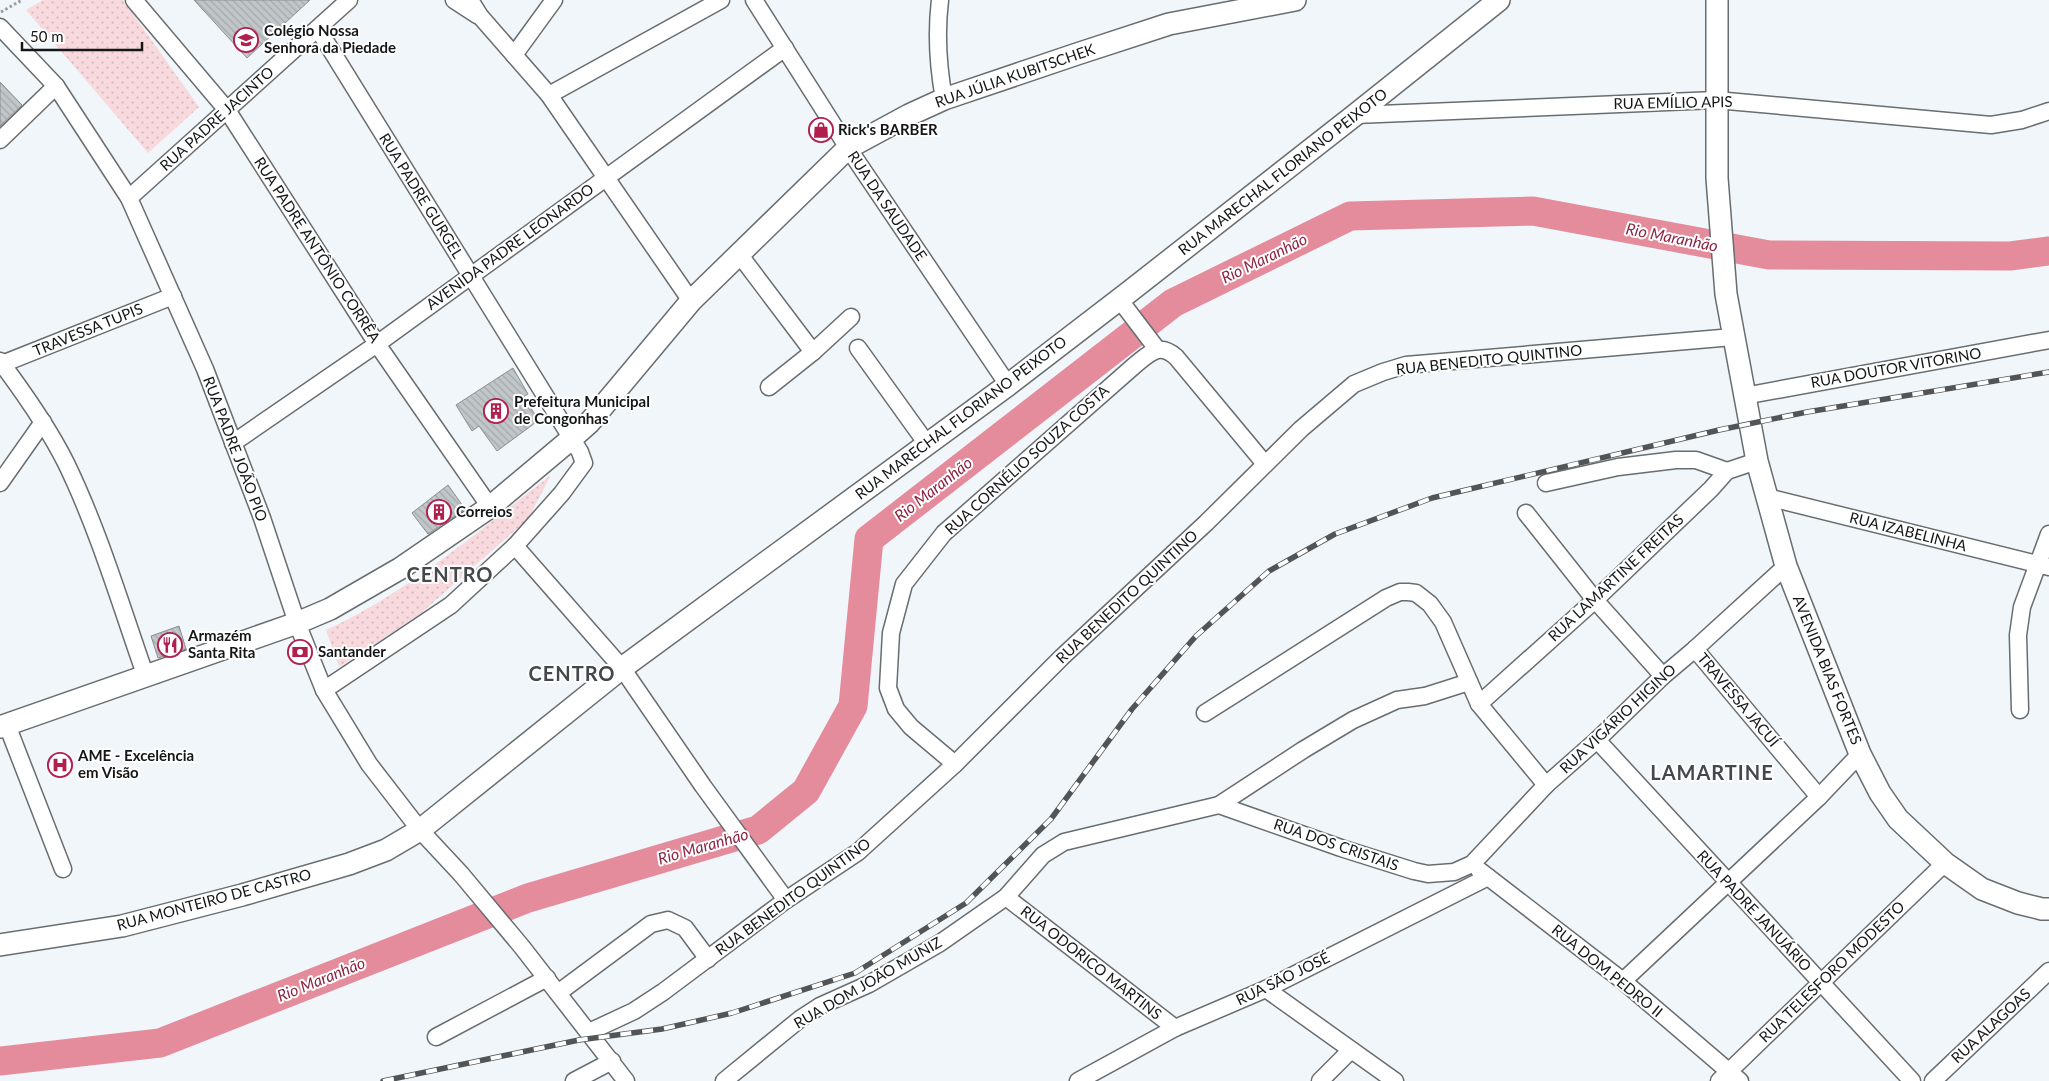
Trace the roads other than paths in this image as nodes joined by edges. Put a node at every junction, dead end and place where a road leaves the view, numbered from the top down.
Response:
1 (134, 0) edge
2 (349, 0) edge
3 (454, 0) edge
4 (470, 0) edge
5 (554, 0) edge
6 (720, 0) edge
7 (754, 0) edge
8 (940, 0) edge
9 (1296, 0) edge
10 (1717, 0) edge
11 (1496, 1) edge
12 (480, 16) junction
13 (0, 27) edge
14 (318, 29) junction
15 (785, 48) junction
16 (514, 55) junction
17 (56, 86) junction
18 (549, 95) junction
19 (944, 99) junction
20 (1716, 100) junction
21 (227, 110) junction
22 (2049, 111) edge
23 (1355, 116) junction
24 (0, 140) edge
25 (848, 148) junction
26 (605, 177) junction
27 (129, 198) junction
28 (739, 254) junction
29 (471, 274) junction
30 (173, 296) junction
31 (691, 301) junction
32 (1124, 305) junction
33 (851, 317) dead end
34 (1733, 337) junction
35 (2049, 340) edge
36 (377, 344) junction
37 (858, 348) dead end
38 (1157, 349) junction
39 (813, 352) junction
40 (1, 362) edge
41 (1008, 385) junction
42 (769, 387) dead end
43 (1744, 396) junction
44 (43, 422) junction
45 (572, 439) junction
46 (233, 443) junction
47 (927, 444) junction
48 (1757, 460) junction
49 (1265, 464) junction
50 (1727, 471) junction
51 (0, 483) edge
52 (1546, 483) dead end
53 (1767, 497) junction
54 (490, 507) junction
55 (1526, 513) dead end
56 (2049, 534) edge
57 (514, 546) junction
58 (2043, 565) edge
59 (1786, 566) junction
60 (1595, 600) junction
61 (297, 623) junction
62 (1695, 649) junction
63 (622, 668) junction
64 (1663, 676) junction
65 (146, 677) junction
66 (1469, 682) junction
67 (324, 690) junction
68 (1479, 704) junction
69 (2020, 710) dead end
70 (1205, 713) dead end
71 (4, 726) edge
72 (1597, 740) junction
73 (1860, 754) junction
74 (955, 764) junction
75 (1546, 785) junction
76 (1819, 797) junction
77 (1219, 805) junction
78 (420, 830) junction
79 (1472, 864) junction
80 (1945, 864) junction
81 (62, 869) dead end
82 (1454, 872) joint
83 (1488, 877) junction
84 (1727, 882) junction
85 (1006, 897) junction
86 (786, 900) junction
87 (2049, 909) edge
88 (0, 945) edge
89 (708, 959) junction
90 (2049, 971) edge
91 (546, 978) junction
92 (1623, 981) junction
93 (1822, 983) junction
94 (1266, 988) junction
95 (558, 993) junction
96 (1175, 1028) junction
97 (589, 1032) junction
98 (436, 1037) dead end
99 (1351, 1050) junction
100 (612, 1061) junction
101 (1729, 1078) edge
102 (574, 1081) edge
103 (626, 1081) edge
104 (724, 1081) edge
105 (1078, 1081) edge
106 (1320, 1081) edge
107 (1395, 1081) edge
108 (1912, 1081) edge
109 (1933, 1081) edge

1 - 21 street, RUA PADRE ANTÔNIO CORRÊA
2 - 14 street, RUA PADRE JACINTO
3 - 12 street
4 - 12 street
5 - 16 street
6 - 18 street
7 - 15 street, RUA DA SAUDADE
8 - 19 street
9 - 19 main road, RUA JÚLIA KUBITSCHEK
10 - 20 main road, AVENIDA BIAS FORTES
11 - 23 main road, RUA MARECHAL FLORIANO PEIXOTO
12 - 16 street
13 - 17 street, RUA PADRE JOÃO PIO
14 - 21 street, RUA PADRE JACINTO
14 - 29 street, RUA PADRE GURGEL
15 - 25 street, RUA DA SAUDADE
15 - 26 street, AVENIDA PADRE LEONARDO
16 - 18 street
17 - 24 street
17 - 27 street, RUA PADRE JOÃO PIO
18 - 26 street
19 - 25 main road, RUA JÚLIA KUBITSCHEK
20 - 22 street, RUA EMÍLIO APIS
20 - 23 street, RUA EMÍLIO APIS
20 - 34 main road, AVENIDA BIAS FORTES
21 - 27 street, RUA PADRE JACINTO
21 - 36 street, RUA PADRE ANTÔNIO CORRÊA
23 - 32 main road, RUA MARECHAL FLORIANO PEIXOTO
25 - 28 main road, RUA JÚLIA KUBITSCHEK
25 - 41 street, RUA DA SAUDADE
26 - 29 street, AVENIDA PADRE LEONARDO
26 - 31 street
27 - 30 street, RUA PADRE JOÃO PIO
28 - 31 main road, RUA JÚLIA KUBITSCHEK
28 - 39 street
29 - 36 street, AVENIDA PADRE LEONARDO
29 - 45 street, RUA PADRE GURGEL
30 - 40 street, TRAVESSA TUPIS
30 - 46 street, RUA PADRE JOÃO PIO
31 - 45 main road, RUA JÚLIA KUBITSCHEK
32 - 38 street
32 - 41 main road, RUA MARECHAL FLORIANO PEIXOTO
33 - 39 street
34 - 43 main road, AVENIDA BIAS FORTES
34 - 49 street, RUA BENEDITO QUINTINO
35 - 43 street, RUA DOUTOR VITORINO
36 - 46 street, AVENIDA PADRE LEONARDO
36 - 54 street, RUA PADRE ANTÔNIO CORRÊA
37 - 47 street
38 - 49 street
38 - 74 street, RUA CORNÉLIO SOUZA COSTA
39 - 42 street
40 - 44 street
41 - 47 main road, RUA MARECHAL FLORIANO PEIXOTO
43 - 48 main road, AVENIDA BIAS FORTES
44 - 51 street
44 - 65 street
45 - 54 main road, RUA JÚLIA KUBITSCHEK
45 - 57 street, RUA PADRE GURGEL
46 - 61 street, RUA PADRE JOÃO PIO
47 - 63 main road, RUA MARECHAL FLORIANO PEIXOTO
48 - 50 street, RUA LAMARTINE FREITAS
48 - 53 main road, AVENIDA BIAS FORTES
49 - 74 street, RUA BENEDITO QUINTINO
50 - 52 street
50 - 60 street, RUA LAMARTINE FREITAS
53 - 58 street, RUA IZABELINHA
53 - 59 main road, AVENIDA BIAS FORTES
54 - 61 main road, RUA JÚLIA KUBITSCHEK
55 - 60 street
56 - 58 street
57 - 63 street
57 - 67 street, RUA PADRE GURGEL
58 - 69 street
59 - 62 street, RUA VIGÁRIO HIGINO
59 - 73 main road, AVENIDA BIAS FORTES
60 - 64 street
60 - 68 street, RUA LAMARTINE FREITAS
61 - 65 main road, RUA JÚLIA KUBITSCHEK
61 - 67 street, RUA PADRE JOÃO PIO
62 - 64 street, RUA VIGÁRIO HIGINO
62 - 76 street, TRAVESSA JACUÍ
63 - 78 main road, RUA MARECHAL FLORIANO PEIXOTO
63 - 86 street
64 - 72 street, RUA VIGÁRIO HIGINO
65 - 71 main road, RUA JÚLIA KUBITSCHEK
66 - 68 street
66 - 70 street
66 - 77 street, RUA DOM JOÃO MUNIZ
67 - 78 street, RUA PADRE JOÃO PIO
68 - 75 street
71 - 81 street
72 - 75 street, RUA VIGÁRIO HIGINO
72 - 84 street, RUA PADRE JANUÁRIO
73 - 76 street
73 - 80 main road, AVENIDA BIAS FORTES
74 - 86 street, RUA BENEDITO QUINTINO
75 - 79 street, RUA VIGÁRIO HIGINO
76 - 84 street
77 - 82 street, RUA DOS CRISTAIS
77 - 85 street, RUA DOM JOÃO MUNIZ
78 - 88 main road, RUA MONTEIRO DE CASTRO
78 - 91 street, RUA PADRE JOÃO PIO
79 - 82 street, RUA VIGÁRIO HIGINO
79 - 83 street, RUA DOM PEDRO II
80 - 87 main road, AVENIDA BIAS FORTES
80 - 93 street, RUA TELESFORO MODESTO
83 - 92 street, RUA DOM PEDRO II
83 - 94 street, RUA SÃO JOSÉ
84 - 92 street
84 - 93 street, RUA PADRE JANUÁRIO
85 - 96 street, RUA ODORICO MARTINS
85 - 104 street, RUA DOM JOÃO MUNIZ
86 - 89 street, RUA BENEDITO QUINTINO
89 - 95 street
89 - 97 street, RUA BENEDITO QUINTINO
90 - 109 street, RUA ALAGOAS
91 - 95 street, RUA PADRE JOÃO PIO
91 - 98 street
92 - 101 street, RUA DOM PEDRO II
93 - 101 street, RUA TELESFORO MODESTO
93 - 108 street, RUA PADRE JANUÁRIO
94 - 96 street, RUA SÃO JOSÉ
94 - 99 street
95 - 97 street, RUA PADRE JOÃO PIO
96 - 105 street, RUA SÃO JOSÉ
97 - 100 street, RUA PADRE JOÃO PIO
99 - 106 street
99 - 107 street
100 - 102 street
100 - 103 street, RUA PADRE JOÃO PIO

